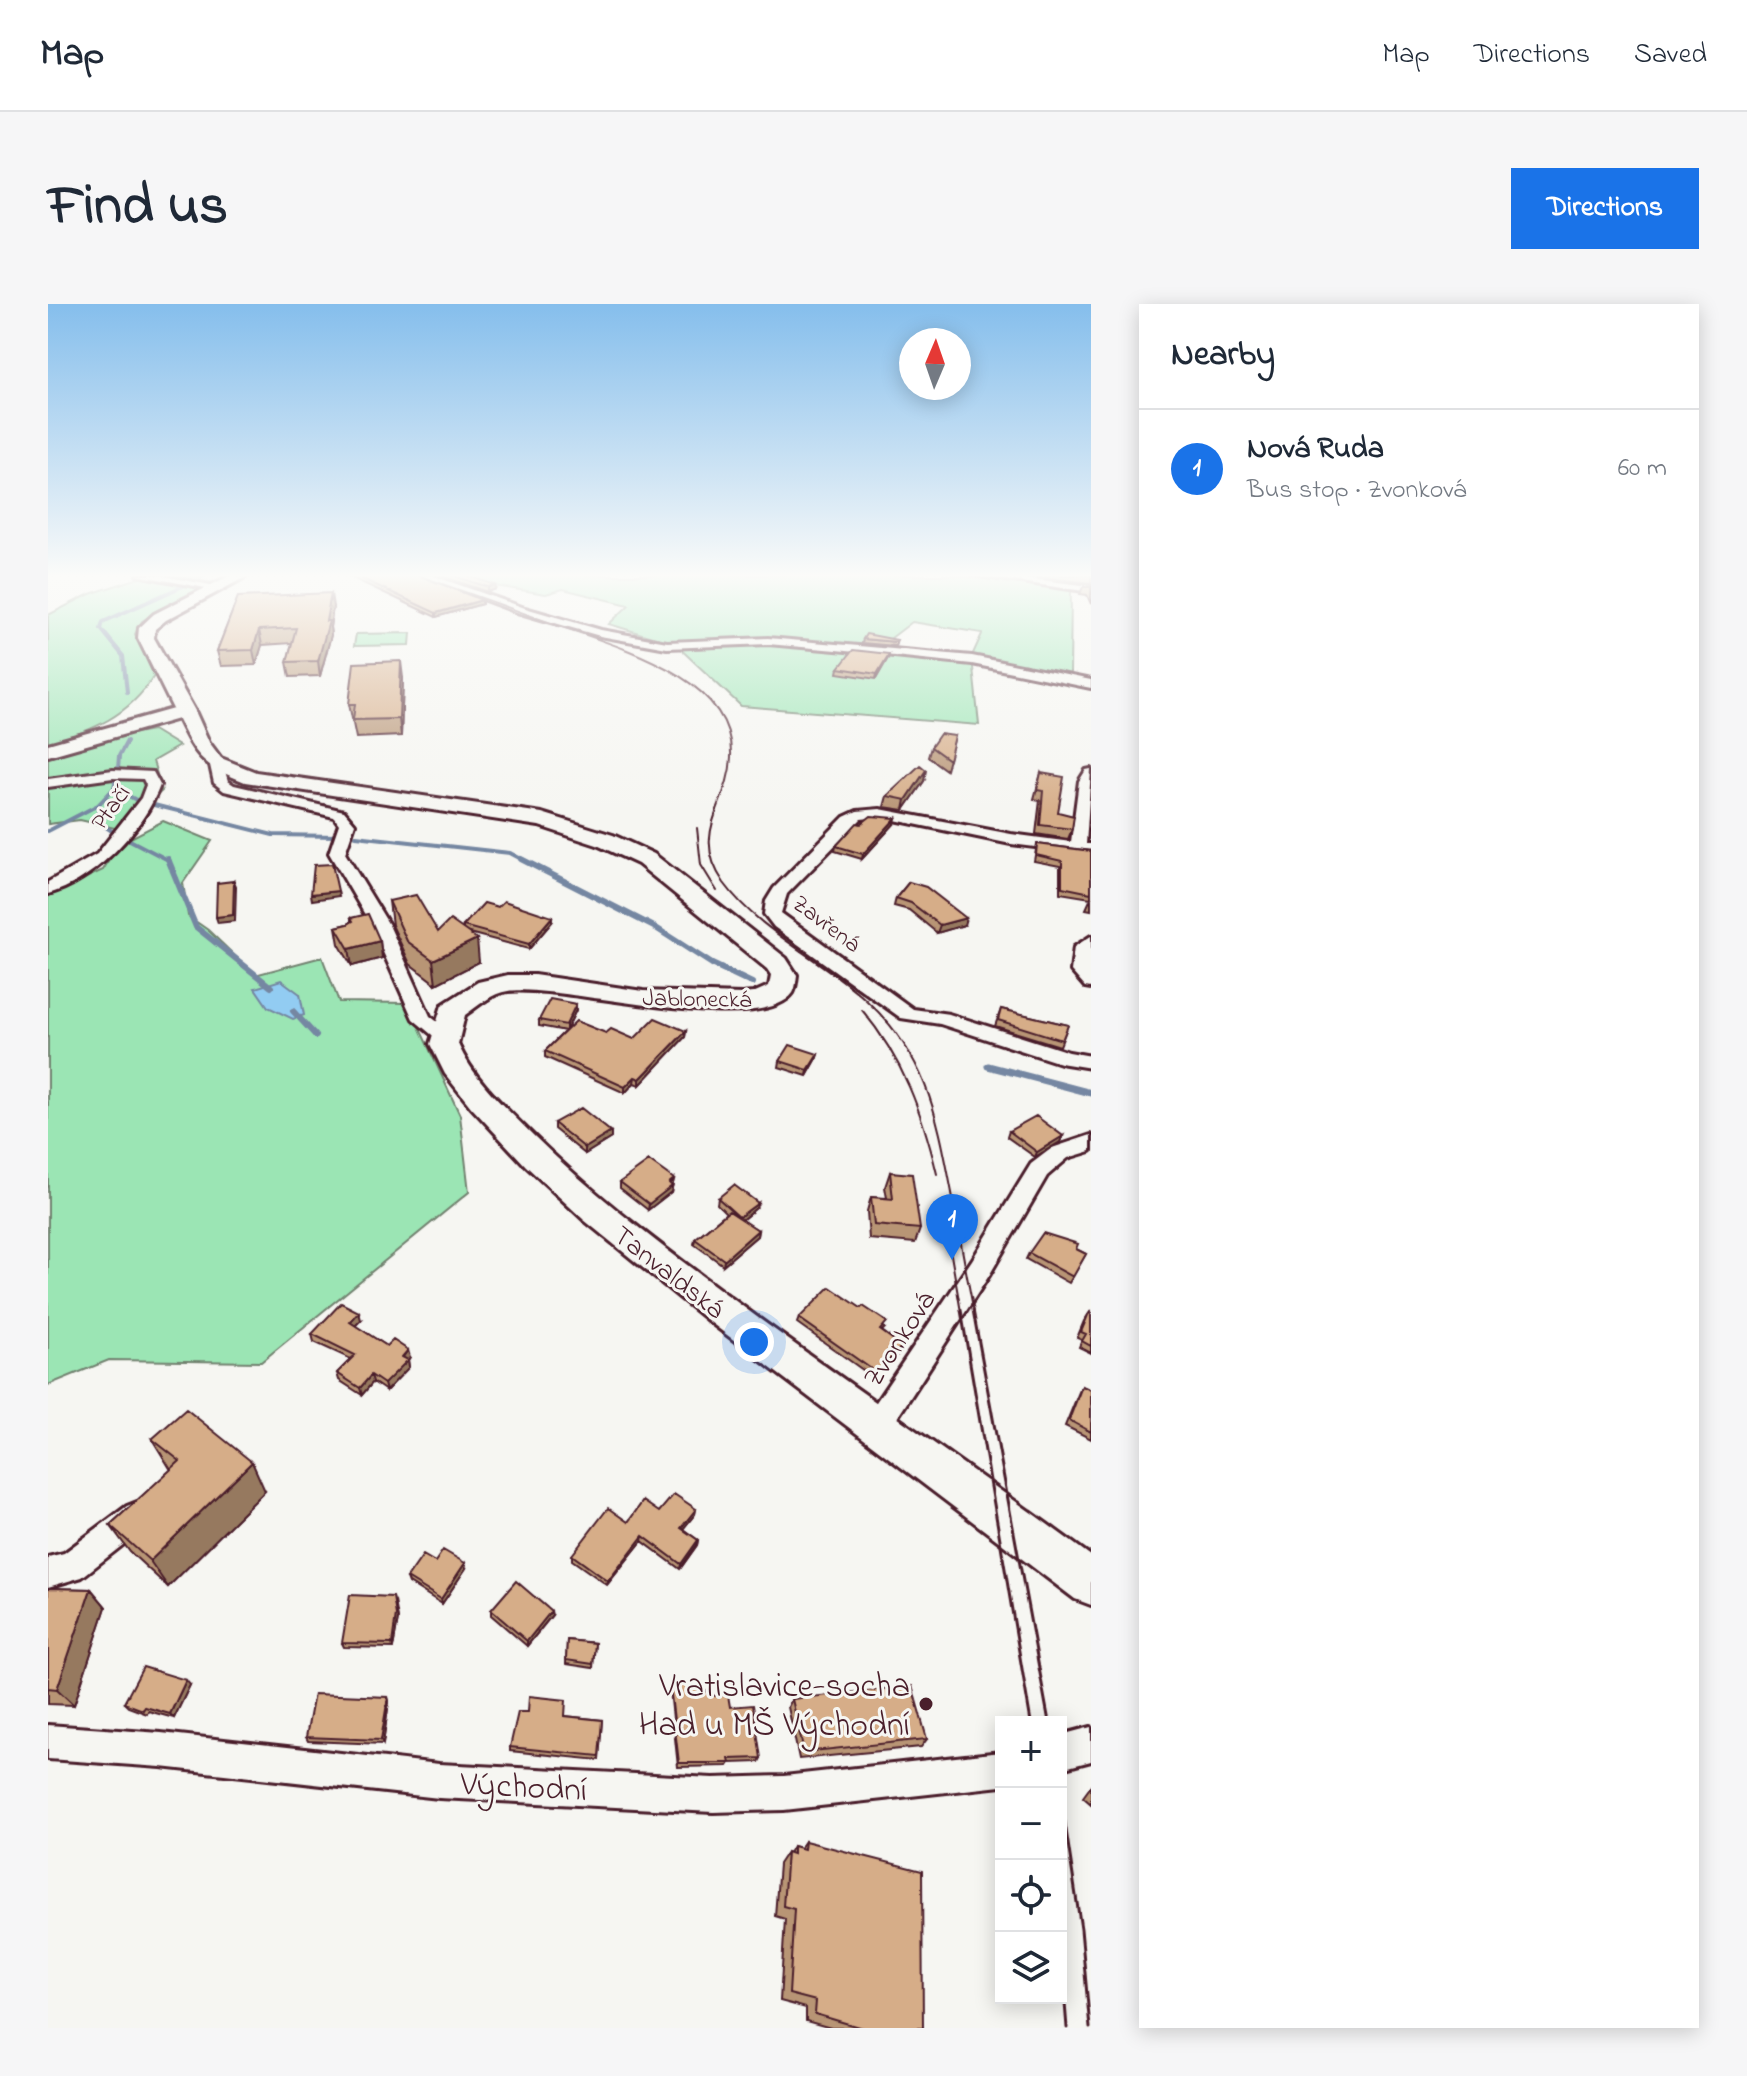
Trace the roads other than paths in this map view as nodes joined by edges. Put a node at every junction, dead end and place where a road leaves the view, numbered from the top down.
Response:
1 (156, 655) edge
2 (924, 655) edge
3 (167, 675) junction
4 (1091, 684) edge
5 (186, 711) junction
6 (125, 723) junction
7 (200, 744) junction
8 (48, 750) edge
9 (217, 765) junction
10 (1091, 773) edge
11 (48, 783) edge
12 (1084, 849) edge
13 (48, 889) edge
14 (1091, 941) edge
15 (1091, 983) edge
16 (444, 1035) junction
17 (1091, 1062) edge
18 (1091, 1143) edge
19 (876, 1426) junction
20 (164, 1496) edge
21 (48, 1572) edge
22 (1090, 1578) edge
23 (48, 1742) edge
24 (1091, 1744) edge
25 (1067, 1750) edge
26 (995, 1770) edge

1 - 3 main road
2 - 4 street
3 - 5 main road
3 - 6 main road
5 - 6 main road
5 - 7 main road
6 - 7 main road
6 - 8 main road
7 - 9 main road
9 - 16 street
9 - 16 main road, Jablonecká
10 - 12 street, Zavřená
11 - 13 street, Ptačí
12 - 17 street, Zavřená
14 - 15 street
16 - 19 main road, Tanvaldská
18 - 19 street, Zvonková
19 - 22 main road, Tanvaldská
20 - 21 street
23 - 26 street, Východní
24 - 25 street

